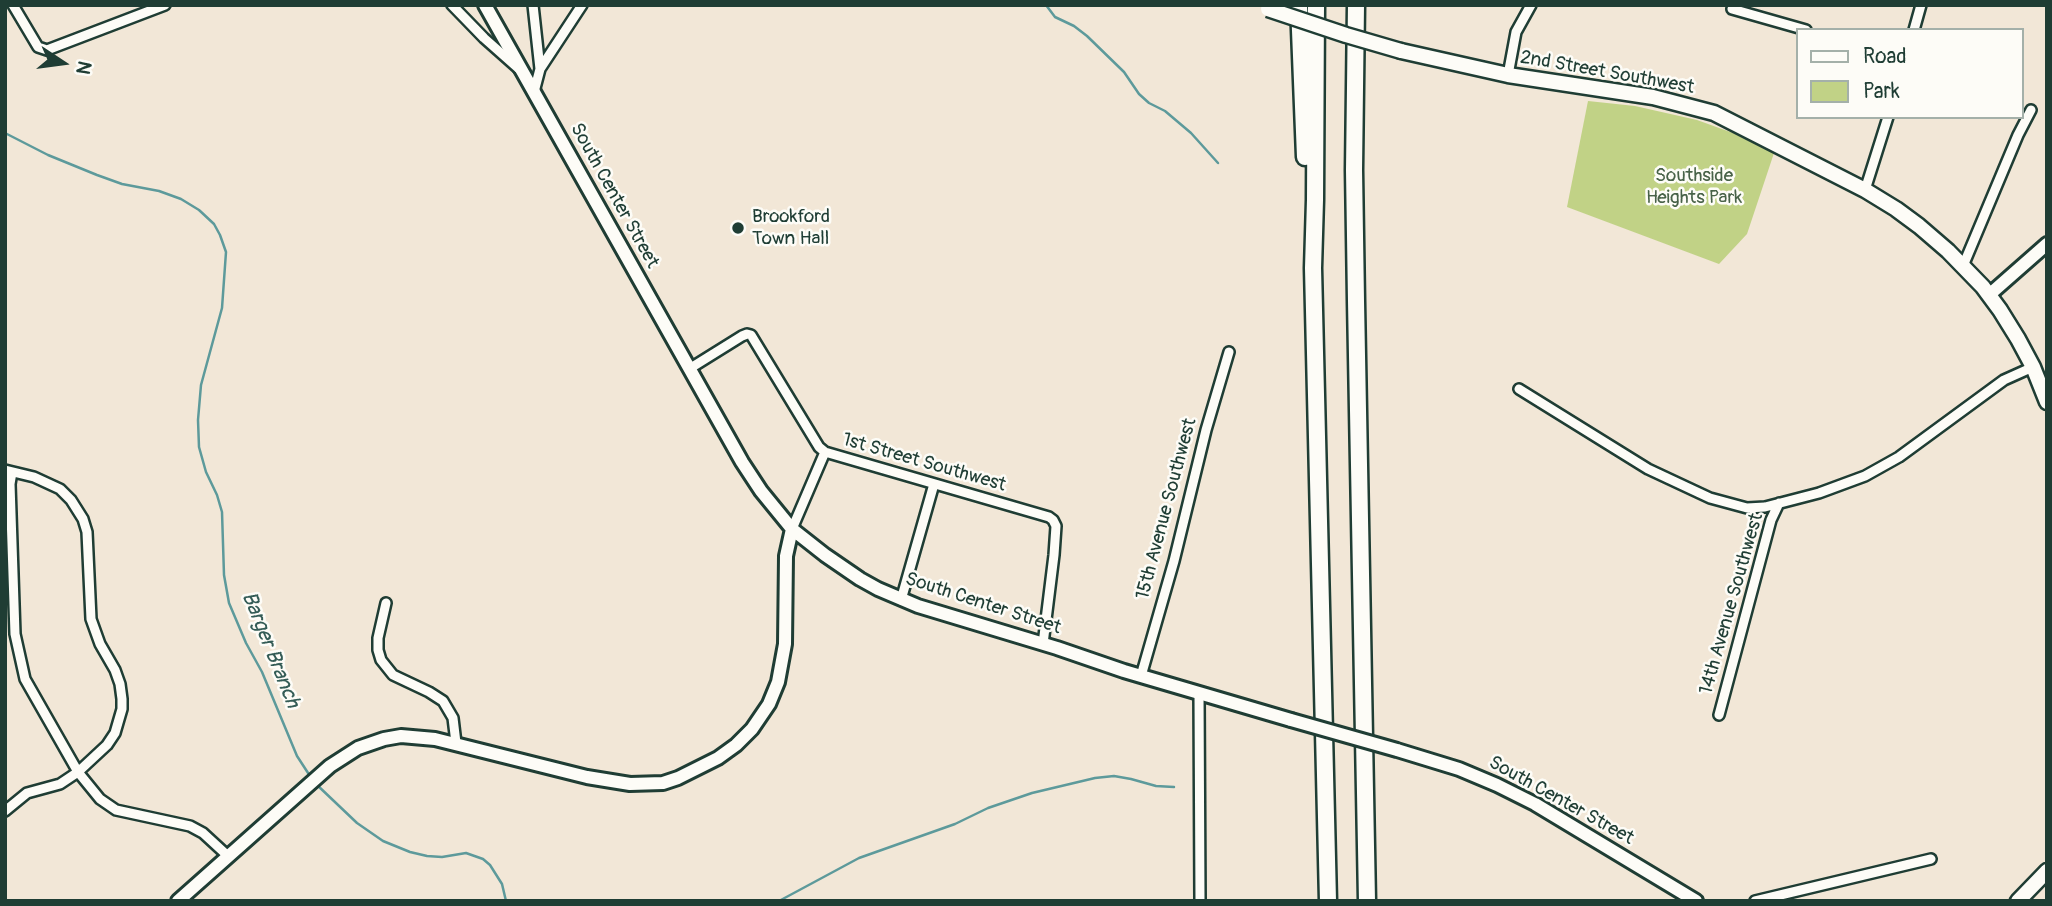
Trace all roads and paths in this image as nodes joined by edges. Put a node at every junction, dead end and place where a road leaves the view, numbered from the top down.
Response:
1 (13, 5) edge
2 (165, 5) edge
3 (452, 5) edge
4 (485, 5) edge
5 (533, 5) edge
6 (582, 5) edge
7 (1299, 5) edge
8 (1316, 5) edge
9 (1356, 5) edge
10 (1363, 5) edge
11 (1531, 5) edge
12 (1922, 5) edge
13 (1263, 7) edge
14 (1732, 9) dead end
15 (1799, 28) edge
16 (1915, 28) edge
17 (1357, 66) junction
18 (540, 69) junction
19 (521, 71) junction
20 (1508, 75) junction
21 (534, 92) junction
22 (2031, 110) dead end
23 (1887, 119) edge
24 (1865, 190) junction
25 (1314, 236) junction
26 (2047, 244) edge
27 (1963, 266) junction
28 (1989, 295) junction
29 (1229, 352) dead end
30 (2033, 367) junction
31 (689, 369) junction
32 (1518, 388) dead end
33 (2047, 402) edge
34 (825, 452) junction
35 (9, 471) edge
36 (934, 484) junction
37 (1779, 503) junction
38 (792, 529) junction
39 (901, 600) junction
40 (386, 603) dead end
41 (1043, 644) junction
42 (1141, 676) junction
43 (1199, 693) junction
44 (1719, 715) dead end
45 (456, 743) junction
46 (78, 772) junction
47 (7, 804) edge
48 (228, 856) junction
49 (1931, 859) dead end
50 (2047, 871) edge
51 (178, 901) edge
52 (1200, 901) edge
53 (1328, 901) edge
54 (1367, 901) edge
55 (1696, 901) edge
56 (1755, 901) edge
57 (2018, 901) edge

1 - 2 street
3 - 19 street
4 - 19 street, South Center Street
5 - 18 street
6 - 18 street
7 - 25 highway
8 - 25 highway
9 - 17 highway
10 - 17 highway
11 - 20 street
12 - 16 street
13 - 20 main road, 2nd Street Southwest, bridge
14 - 15 street
17 - 54 highway
18 - 21 street
19 - 21 street, South Center Street
20 - 24 main road, 2nd Street Southwest
21 - 31 street, South Center Street
22 - 27 street
23 - 24 street
24 - 27 main road, 2nd Street Southwest
25 - 53 highway
26 - 28 street
27 - 28 main road, 2nd Street Southwest
28 - 30 main road, 2nd Street Southwest
29 - 42 street, 15th Avenue Southwest
30 - 33 main road, 2nd Street Southwest
30 - 37 street
31 - 34 street
31 - 38 street, South Center Street
32 - 37 street
34 - 36 street, 1st Street Southwest
34 - 38 street
35 - 46 street
35 - 46 street
36 - 39 street
36 - 41 street, 1st Street Southwest
37 - 44 street, 14th Avenue Southwest
38 - 39 street, South Center Street
38 - 45 street
39 - 41 street, South Center Street
40 - 45 street
41 - 42 street, South Center Street
42 - 43 street, South Center Street
43 - 52 street
43 - 55 street, South Center Street, bridge
45 - 48 street
46 - 47 street
46 - 48 street
48 - 51 street
49 - 56 street
50 - 57 main road

